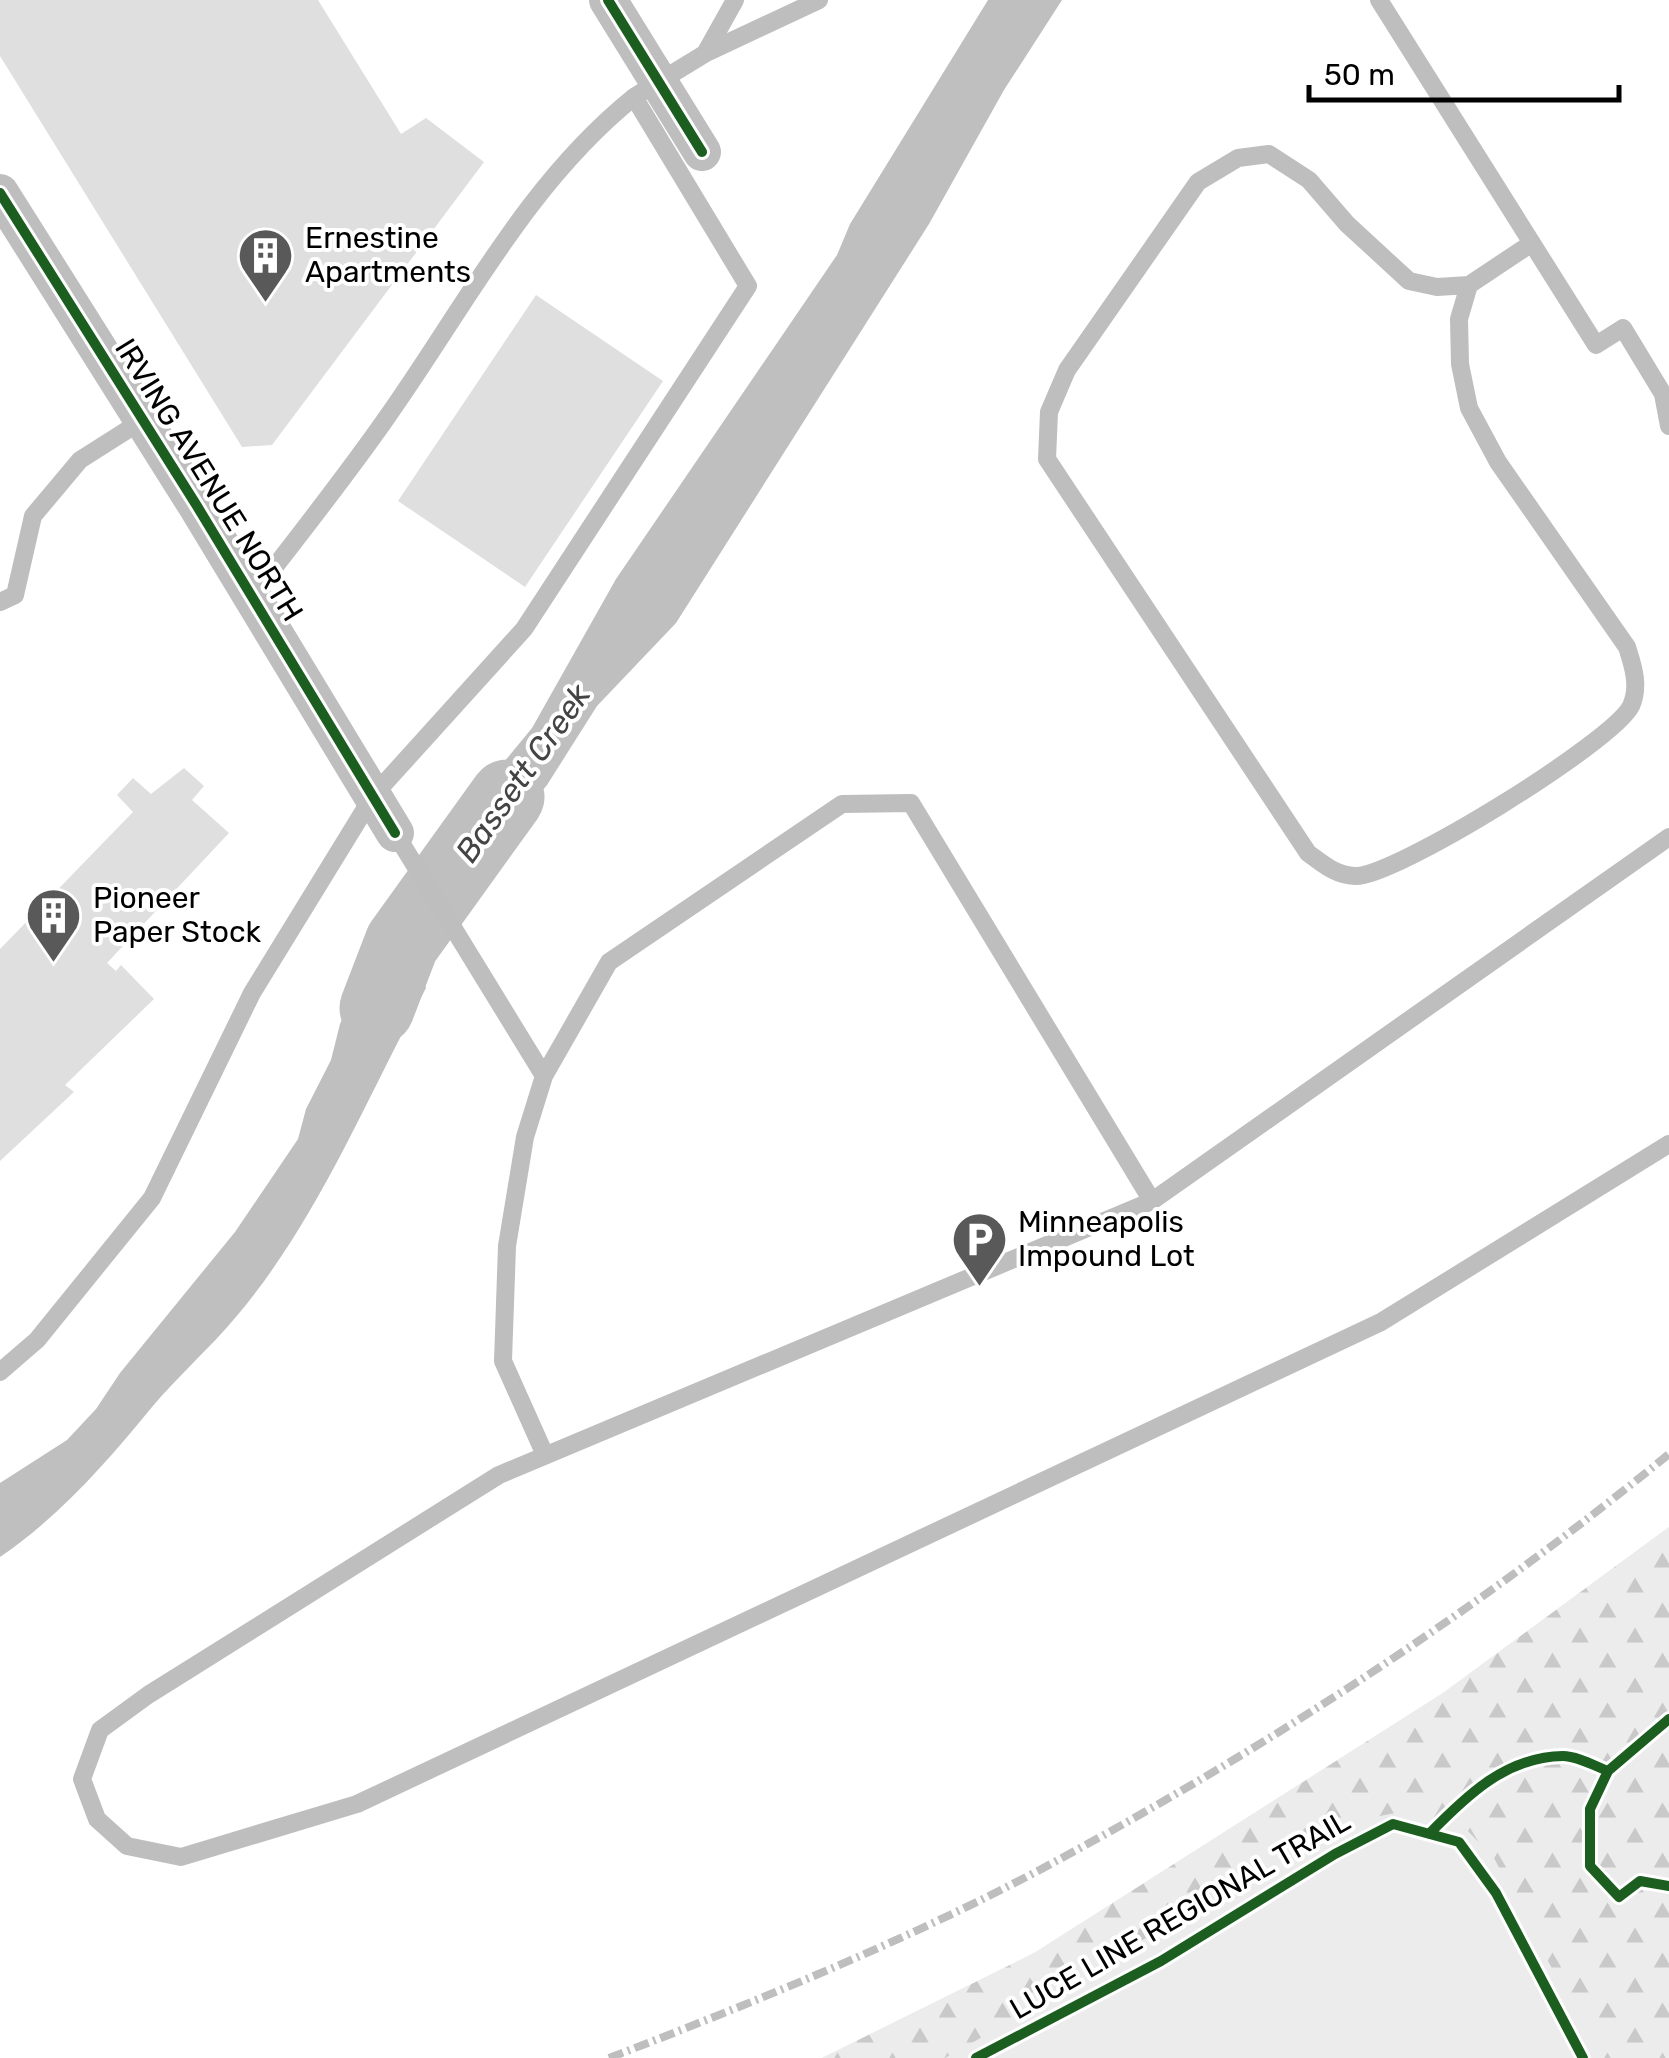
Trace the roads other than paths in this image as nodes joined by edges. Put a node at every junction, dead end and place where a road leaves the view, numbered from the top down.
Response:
1 (608, 0) edge
2 (735, 0) edge
3 (819, 0) edge
4 (1379, 0) edge
5 (706, 52) junction
6 (646, 90) junction
7 (702, 152) dead end
8 (0, 193) edge
9 (1532, 243) junction
10 (1470, 285) junction
11 (143, 420) junction
12 (1669, 426) edge
13 (252, 596) junction
14 (0, 602) edge
15 (373, 796) junction
16 (1669, 837) edge
17 (400, 842) joint
18 (544, 1076) junction
19 (1669, 1144) edge
20 (1152, 1201) junction
21 (0, 1372) edge
22 (545, 1455) junction

1 - 6 street
2 - 5 lane
3 - 5 lane
4 - 9 lane
5 - 6 lane
6 - 7 street
6 - 13 lane
6 - 15 lane
8 - 11 street, IRVING AVENUE NORTH
9 - 10 lane
9 - 12 lane
10 - 10 lane
11 - 13 street, IRVING AVENUE NORTH
11 - 14 lane
13 - 15 street, IRVING AVENUE NORTH
15 - 17 street, IRVING AVENUE NORTH
15 - 21 lane
16 - 20 lane
17 - 18 lane
18 - 20 lane
18 - 22 lane
19 - 22 lane
20 - 22 lane

